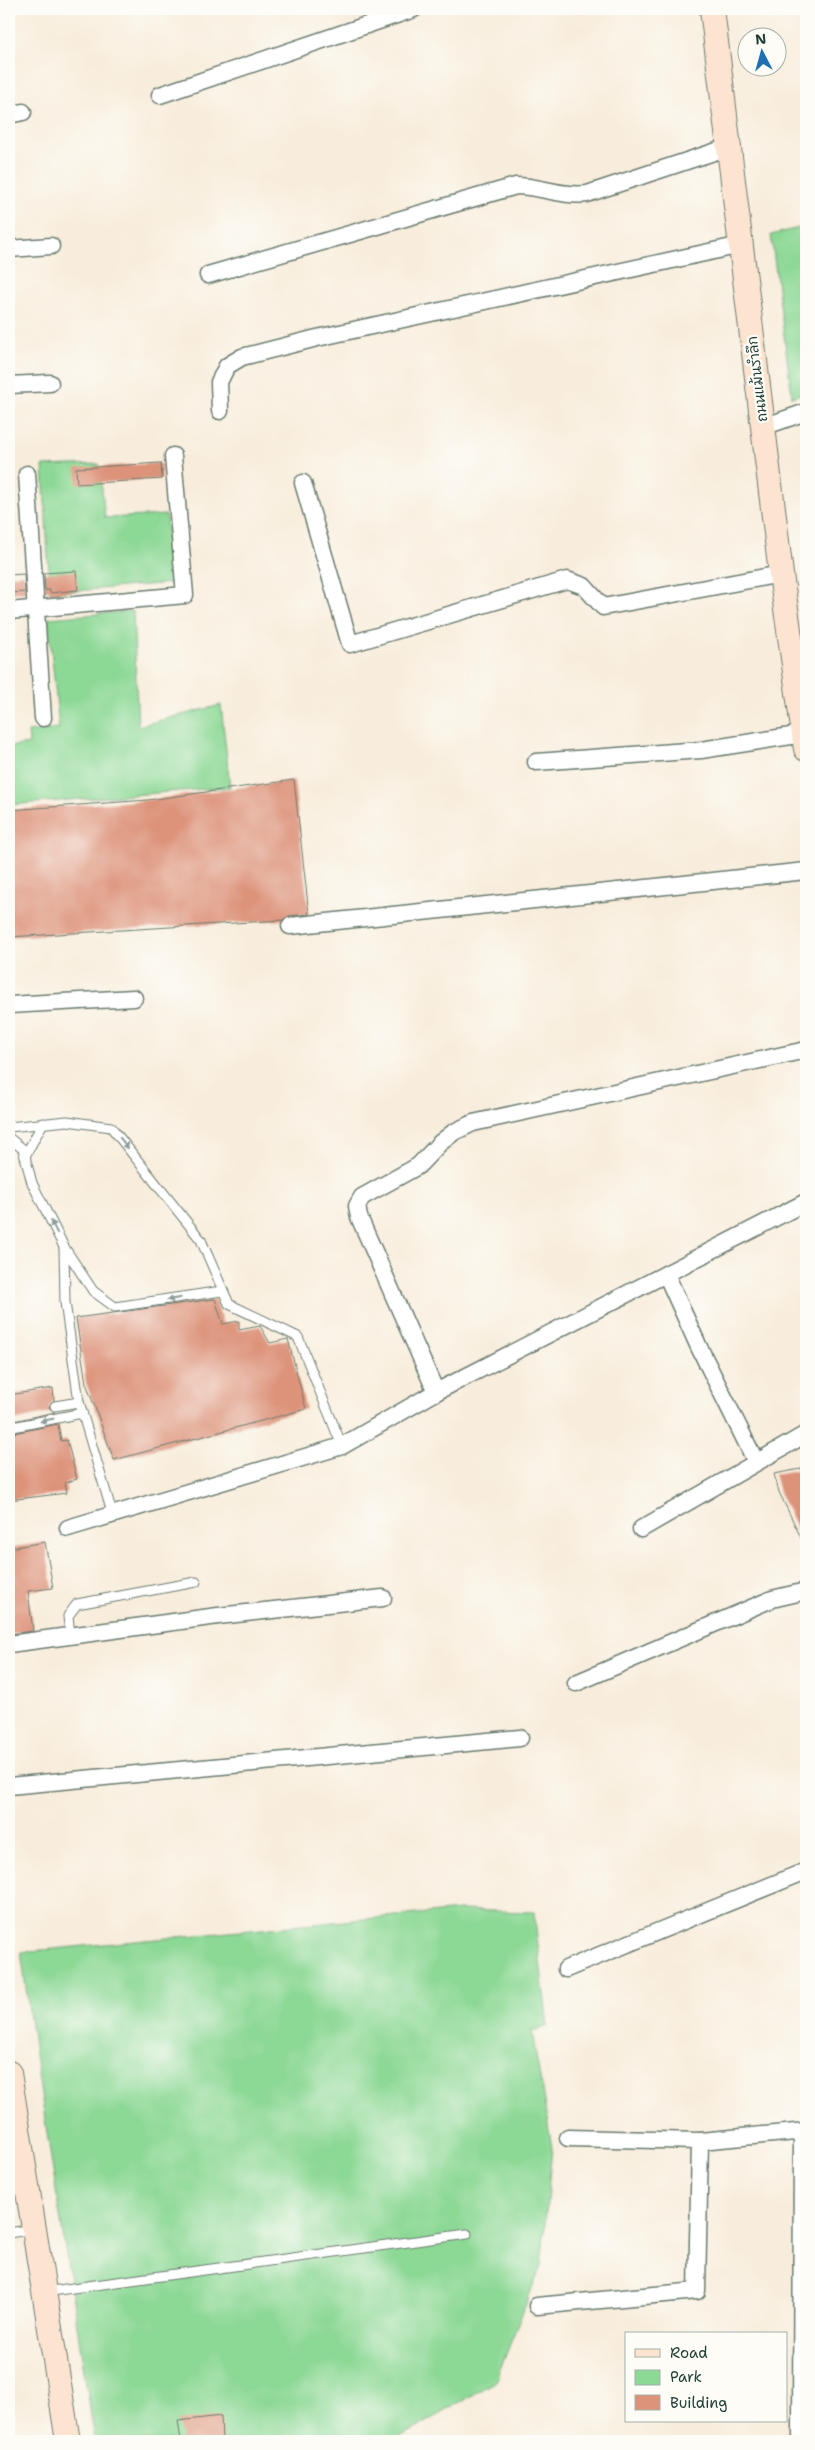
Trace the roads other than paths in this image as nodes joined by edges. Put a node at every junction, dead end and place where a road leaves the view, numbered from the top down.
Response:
1 (414, 9) edge
2 (712, 9) edge
3 (374, 15) edge
4 (160, 95) dead end
5 (729, 147) junction
6 (741, 245) junction
7 (52, 246) dead end
8 (9, 249) edge
9 (208, 275) dead end
10 (50, 383) dead end
11 (9, 385) edge
12 (220, 411) dead end
13 (806, 412) edge
14 (763, 427) junction
15 (173, 456) dead end
16 (27, 474) dead end
17 (303, 483) dead end
18 (781, 574) junction
19 (36, 608) junction
20 (9, 611) edge
21 (42, 718) dead end
22 (805, 731) edge
23 (536, 762) dead end
24 (806, 871) edge
25 (290, 926) dead end
26 (134, 998) dead end
27 (9, 1005) edge
28 (806, 1050) edge
29 (43, 1123) junction
30 (9, 1127) edge
31 (9, 1138) edge
32 (25, 1156) junction
33 (806, 1202) edge
34 (64, 1247) junction
35 (666, 1274) junction
36 (222, 1291) junction
37 (436, 1392) junction
38 (79, 1402) junction
39 (55, 1406) dead end
40 (82, 1413) junction
41 (13, 1427) dead end
42 (806, 1434) edge
43 (342, 1446) junction
44 (756, 1462) junction
45 (113, 1516) junction
46 (68, 1528) dead end
47 (641, 1529) dead end
48 (196, 1582) dead end
49 (806, 1591) edge
50 (383, 1598) dead end
51 (70, 1635) junction
52 (9, 1644) edge
53 (576, 1683) dead end
54 (520, 1738) dead end
55 (9, 1786) edge
56 (806, 1871) edge
57 (566, 1969) dead end
58 (9, 2073) edge
59 (13, 2130) edge
60 (804, 2131) edge
61 (568, 2138) dead end
62 (700, 2141) junction
63 (34, 2229) junction
64 (9, 2233) edge
65 (468, 2234) dead end
66 (44, 2292) junction
67 (537, 2306) dead end
68 (68, 2441) edge
69 (801, 2441) edge

1 - 3 street
2 - 5 street, ถนนแม้นรำลึก
3 - 4 street
5 - 6 street, ถนนแม้นรำลึก
5 - 9 street
6 - 12 street
6 - 14 street, ถนนแม้นรำลึก
7 - 8 street
10 - 11 street
13 - 14 street
14 - 18 street, ถนนแม้นรำลึก
15 - 19 street
16 - 19 street
17 - 18 street
18 - 22 street, ถนนแม้นรำลึก
19 - 20 street
19 - 21 street
22 - 23 street
24 - 25 street
26 - 27 street
28 - 37 street
29 - 30 lane
29 - 32 lane
29 -> 36 lane
31 - 32 lane
34 -> 32 lane
33 - 35 street
36 -> 34 lane
34 - 38 lane
35 - 37 street
35 - 44 street
36 - 43 lane
37 - 43 street
38 - 39 lane
38 - 40 lane
40 -> 41 lane
40 - 45 lane
42 - 44 street
43 - 45 street
44 - 47 street
45 - 46 street
48 - 51 lane
49 - 53 street
50 - 51 street
51 - 52 street
54 - 55 street
56 - 57 street
58 - 59 street
59 - 63 street
60 - 62 street
60 - 69 street
61 - 62 street
62 - 67 street
63 - 64 lane
63 - 66 street
65 - 66 lane
66 - 68 street

